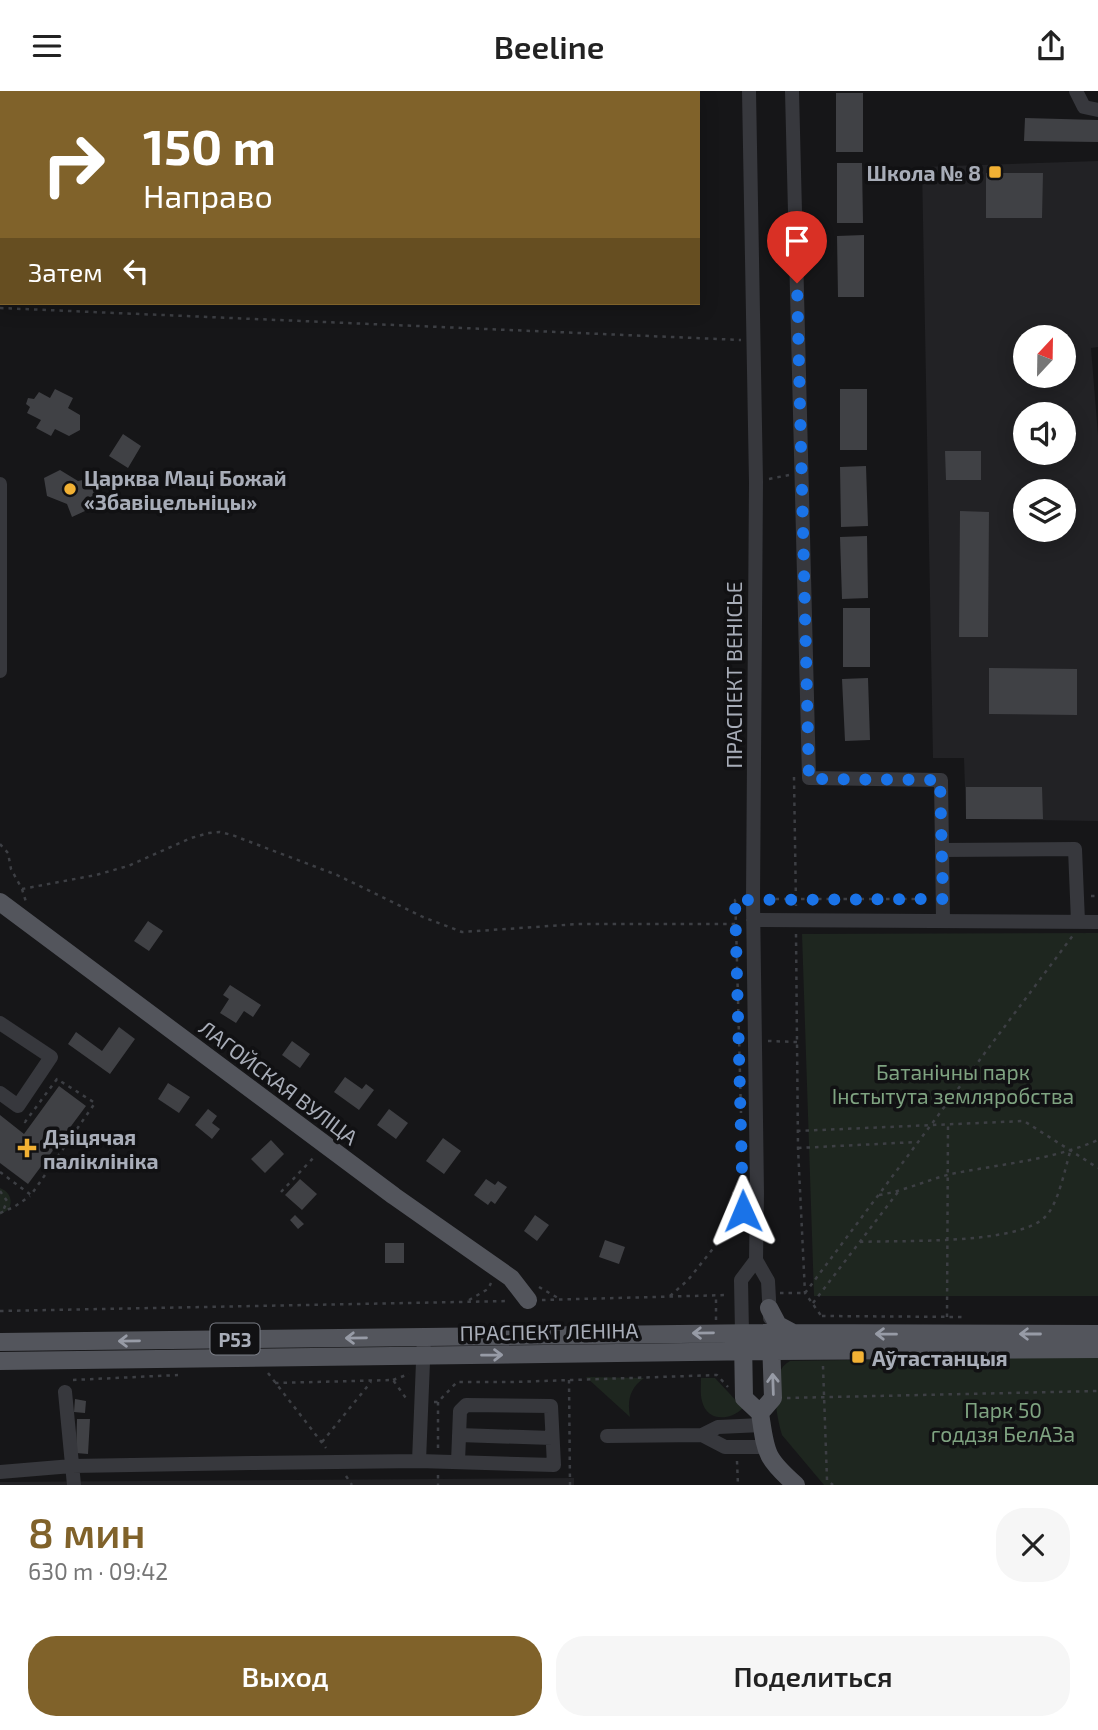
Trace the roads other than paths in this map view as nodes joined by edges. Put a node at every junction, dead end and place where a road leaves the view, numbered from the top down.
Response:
1 (749, 91) edge
2 (792, 91) edge
3 (1076, 91) edge
4 (1098, 110) edge
5 (0, 484) edge
6 (0, 671) edge
7 (942, 850) junction
8 (0, 902) edge
9 (753, 920) junction
10 (943, 920) junction
11 (1086, 922) edge
12 (0, 1023) edge
13 (0, 1093) edge
14 (755, 1260) junction
15 (528, 1300) road end
16 (769, 1300) junction
17 (793, 1333) junction
18 (1098, 1335) edge
19 (424, 1337) junction
20 (0, 1342) edge
21 (743, 1342) junction
22 (771, 1342) junction
23 (1098, 1349) edge
24 (424, 1356) junction
25 (0, 1361) edge
26 (64, 1386) road end
27 (761, 1419) junction
28 (702, 1434) junction
29 (459, 1435) junction
30 (607, 1436) dead end
31 (552, 1438) junction
32 (764, 1447) junction
33 (419, 1461) junction
34 (458, 1462) junction
35 (72, 1466) junction
36 (0, 1472) edge
37 (74, 1485) edge
38 (796, 1485) edge

1 - 9 street, ПРАСПЕКТ ВЕНІСЬЕ
2 - 7 street
3 - 4 street
5 - 6 street
7 - 10 street
7 - 11 street
8 - 15 main road, ЛАГОЙСКАЯ ВУЛІЦА
9 - 10 street
9 - 14 street, ПРАСПЕКТ ВЕНІСЬЕ
10 - 11 street
12 - 13 street
14 - 16 street, ПРАСПЕКТ ВЕНІСЬЕ
14 - 21 street, ПРАСПЕКТ ВЕНІСЬЕ
16 - 17 main road
16 - 22 street, ПРАСПЕКТ ВЕНІСЬЕ
18 -> 17 main road, ПРАСПЕКТ ЛЕНІНА / Р53
17 - 22 main road, ПРАСПЕКТ ЛЕНІНА / Р53
19 -> 20 main road, ПРАСПЕКТ ЛЕНІНА / Р53
21 -> 19 main road, ПРАСПЕКТ ЛЕНІНА / Р53
19 - 24 street
21 - 22 main road, ПРАСПЕКТ ЛЕНІНА / Р53
24 -> 21 main road, ПРАСПЕКТ ЛЕНІНА / Р53
21 - 27 main road
22 - 23 main road, ПРАСПЕКТ ЛЕНІНА / Р53
27 -> 22 main road
24 - 25 main road, ПРАСПЕКТ ЛЕНІНА / Р53
24 - 33 street
26 - 35 street
27 - 28 street
27 - 32 main road
28 - 30 street
28 - 32 street
29 - 31 street
29 - 31 street
29 - 34 street
31 - 34 street
32 - 38 main road
33 - 34 street
33 - 35 street
35 - 36 street
35 - 37 street

